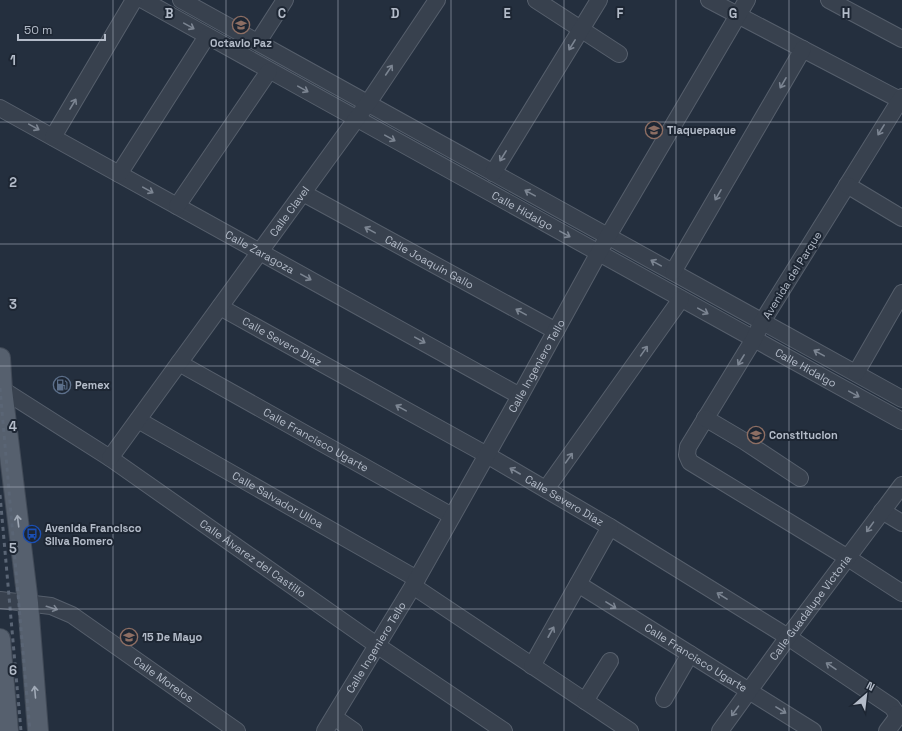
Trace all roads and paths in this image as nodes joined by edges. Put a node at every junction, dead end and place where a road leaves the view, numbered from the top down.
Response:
1 (134, 0) edge
2 (143, 0) edge
3 (181, 0) edge
4 (284, 0) edge
5 (437, 0) edge
6 (536, 0) edge
7 (599, 0) edge
8 (709, 0) edge
9 (747, 0) edge
10 (829, 0) edge
11 (738, 15) junction
12 (581, 30) junction
13 (207, 36) junction
14 (902, 40) edge
15 (258, 42) junction
16 (803, 49) junction
17 (619, 54) dead end
18 (269, 71) junction
19 (901, 98) edge
20 (368, 103) junction
21 (0, 108) edge
22 (356, 119) junction
23 (53, 137) junction
24 (493, 173) junction
25 (119, 174) junction
26 (847, 185) junction
27 (303, 192) junction
28 (177, 206) junction
29 (902, 218) edge
30 (608, 236) junction
31 (260, 252) junction
32 (599, 253) junction
33 (673, 272) junction
34 (902, 293) edge
35 (681, 298) junction
36 (220, 308) junction
37 (762, 322) junction
38 (556, 331) junction
39 (754, 339) junction
40 (0, 358) edge
41 (180, 363) junction
42 (856, 373) junction
43 (1, 389) edge
44 (520, 396) junction
45 (902, 399) edge
46 (705, 418) junction
47 (138, 420) junction
48 (902, 421) edge
49 (487, 455) junction
50 (110, 458) junction
51 (800, 478) dead end
52 (902, 485) edge
53 (546, 490) junction
54 (882, 512) junction
55 (452, 516) junction
56 (902, 523) edge
57 (610, 527) junction
58 (848, 558) junction
59 (415, 583) junction
60 (578, 584) junction
61 (902, 594) edge
62 (0, 600) edge
63 (28, 603) junction
64 (788, 637) junction
65 (0, 639) edge
66 (378, 646) junction
67 (690, 654) junction
68 (610, 661) dead end
69 (532, 666) junction
70 (750, 690) junction
71 (664, 699) dead end
72 (585, 701) junction
73 (899, 715) edge
74 (334, 717) junction
75 (218, 726) edge
76 (806, 729) edge
77 (8, 731) edge
78 (38, 731) edge
79 (237, 731) edge
80 (325, 731) edge
81 (354, 731) edge
82 (504, 731) edge
83 (630, 731) edge
84 (720, 731) edge
85 (887, 731) edge

23 -> 1 street
2 -> 13 street, Calle Hidalgo
3 - 15 street, Calle Hidalgo
4 - 15 street
20 -> 5 street, Calle Clavel
6 - 12 street
7 - 12 street
8 - 11 street
9 - 11 street, Calle Ingeniero Tello
10 - 14 street
11 - 16 street
11 - 30 street, Calle Ingeniero Tello
12 - 17 street
12 -> 24 street
13 - 18 street, Calle Hidalgo
13 - 25 street
15 - 20 street, Calle Hidalgo
16 - 19 street
16 -> 33 street
18 -> 22 street, Calle Hidalgo
18 - 28 street
19 -> 26 street, Avenida del Parque
20 - 22 street, Calle Clavel
20 - 24 street, Calle Hidalgo
21 -> 23 street, Calle Zaragoza
22 - 27 street, Calle Clavel
22 -> 32 street, Calle Hidalgo
23 - 25 street, Calle Zaragoza
30 -> 24 street, Calle Hidalgo
25 -> 28 street, Calle Zaragoza
26 - 29 street
26 - 37 street, Avenida del Parque
27 - 31 street, Calle Clavel
38 -> 27 street, Calle Joaquín Gallo
28 - 31 street, Calle Zaragoza
30 - 32 street, Calle Ingeniero Tello
33 -> 30 street, Calle Hidalgo
31 - 36 street, Calle Clavel
31 -> 44 street, Calle Zaragoza
32 - 35 street, Calle Hidalgo
32 - 38 street, Calle Ingeniero Tello
33 - 37 street, Calle Hidalgo
34 - 42 street
35 -> 39 street, Calle Hidalgo
53 -> 35 street
36 - 41 street, Calle Clavel
49 -> 36 street, Calle Severo Díaz
37 - 39 street, Avenida del Parque
42 -> 37 street, Calle Hidalgo
38 - 44 street, Calle Ingeniero Tello
39 -> 46 street, Avenida del Parque
39 -> 48 street, Calle Hidalgo
40 - 43 main road
41 - 47 street, Calle Clavel
41 - 55 street, Calle Francisco Ugarte
42 - 45 street, Calle Hidalgo
43 - 50 street, Calle Álvarez del Castillo
63 -> 43 main road
44 - 49 street, Calle Ingeniero Tello
46 - 51 street
46 - 58 street, Avenida del Parque
47 - 50 street, Calle Clavel
47 - 59 street, Calle Salvador Ulloa
53 -> 49 street, Calle Severo Díaz
49 - 55 street, Calle Ingeniero Tello
50 - 66 street, Calle Álvarez del Castillo
52 - 54 street, Calle Guadalupe Victoria
53 - 57 street, Calle Severo Díaz
54 - 56 street
54 -> 58 street, Calle Guadalupe Victoria
55 - 59 street, Calle Ingeniero Tello
57 - 60 street
64 -> 57 street, Calle Severo Díaz
58 - 61 street
58 - 64 street, Calle Guadalupe Victoria
59 - 66 street, Calle Ingeniero Tello
59 - 69 street, Calle Salvador Ulloa
60 -> 67 street, Calle Francisco Ugarte
69 -> 60 street
62 - 63 street, Calle Morelos
63 -> 75 street, Calle Morelos
78 -> 63 main road
64 - 70 street, Calle Guadalupe Victoria
73 -> 64 street, Calle Severo Díaz
65 - 77 main road
66 - 74 street, Calle Ingeniero Tello
66 - 82 street, Calle Álvarez del Castillo
67 - 70 street, Calle Francisco Ugarte
67 - 71 street
68 - 72 street
69 - 72 street, Calle Salvador Ulloa
70 -> 76 street, Calle Francisco Ugarte
70 -> 84 street, Calle Guadalupe Victoria
72 - 83 street, Calle Salvador Ulloa
73 - 85 street
74 - 80 street, Calle Ingeniero Tello
74 - 81 street
75 - 79 street, Calle Morelos

